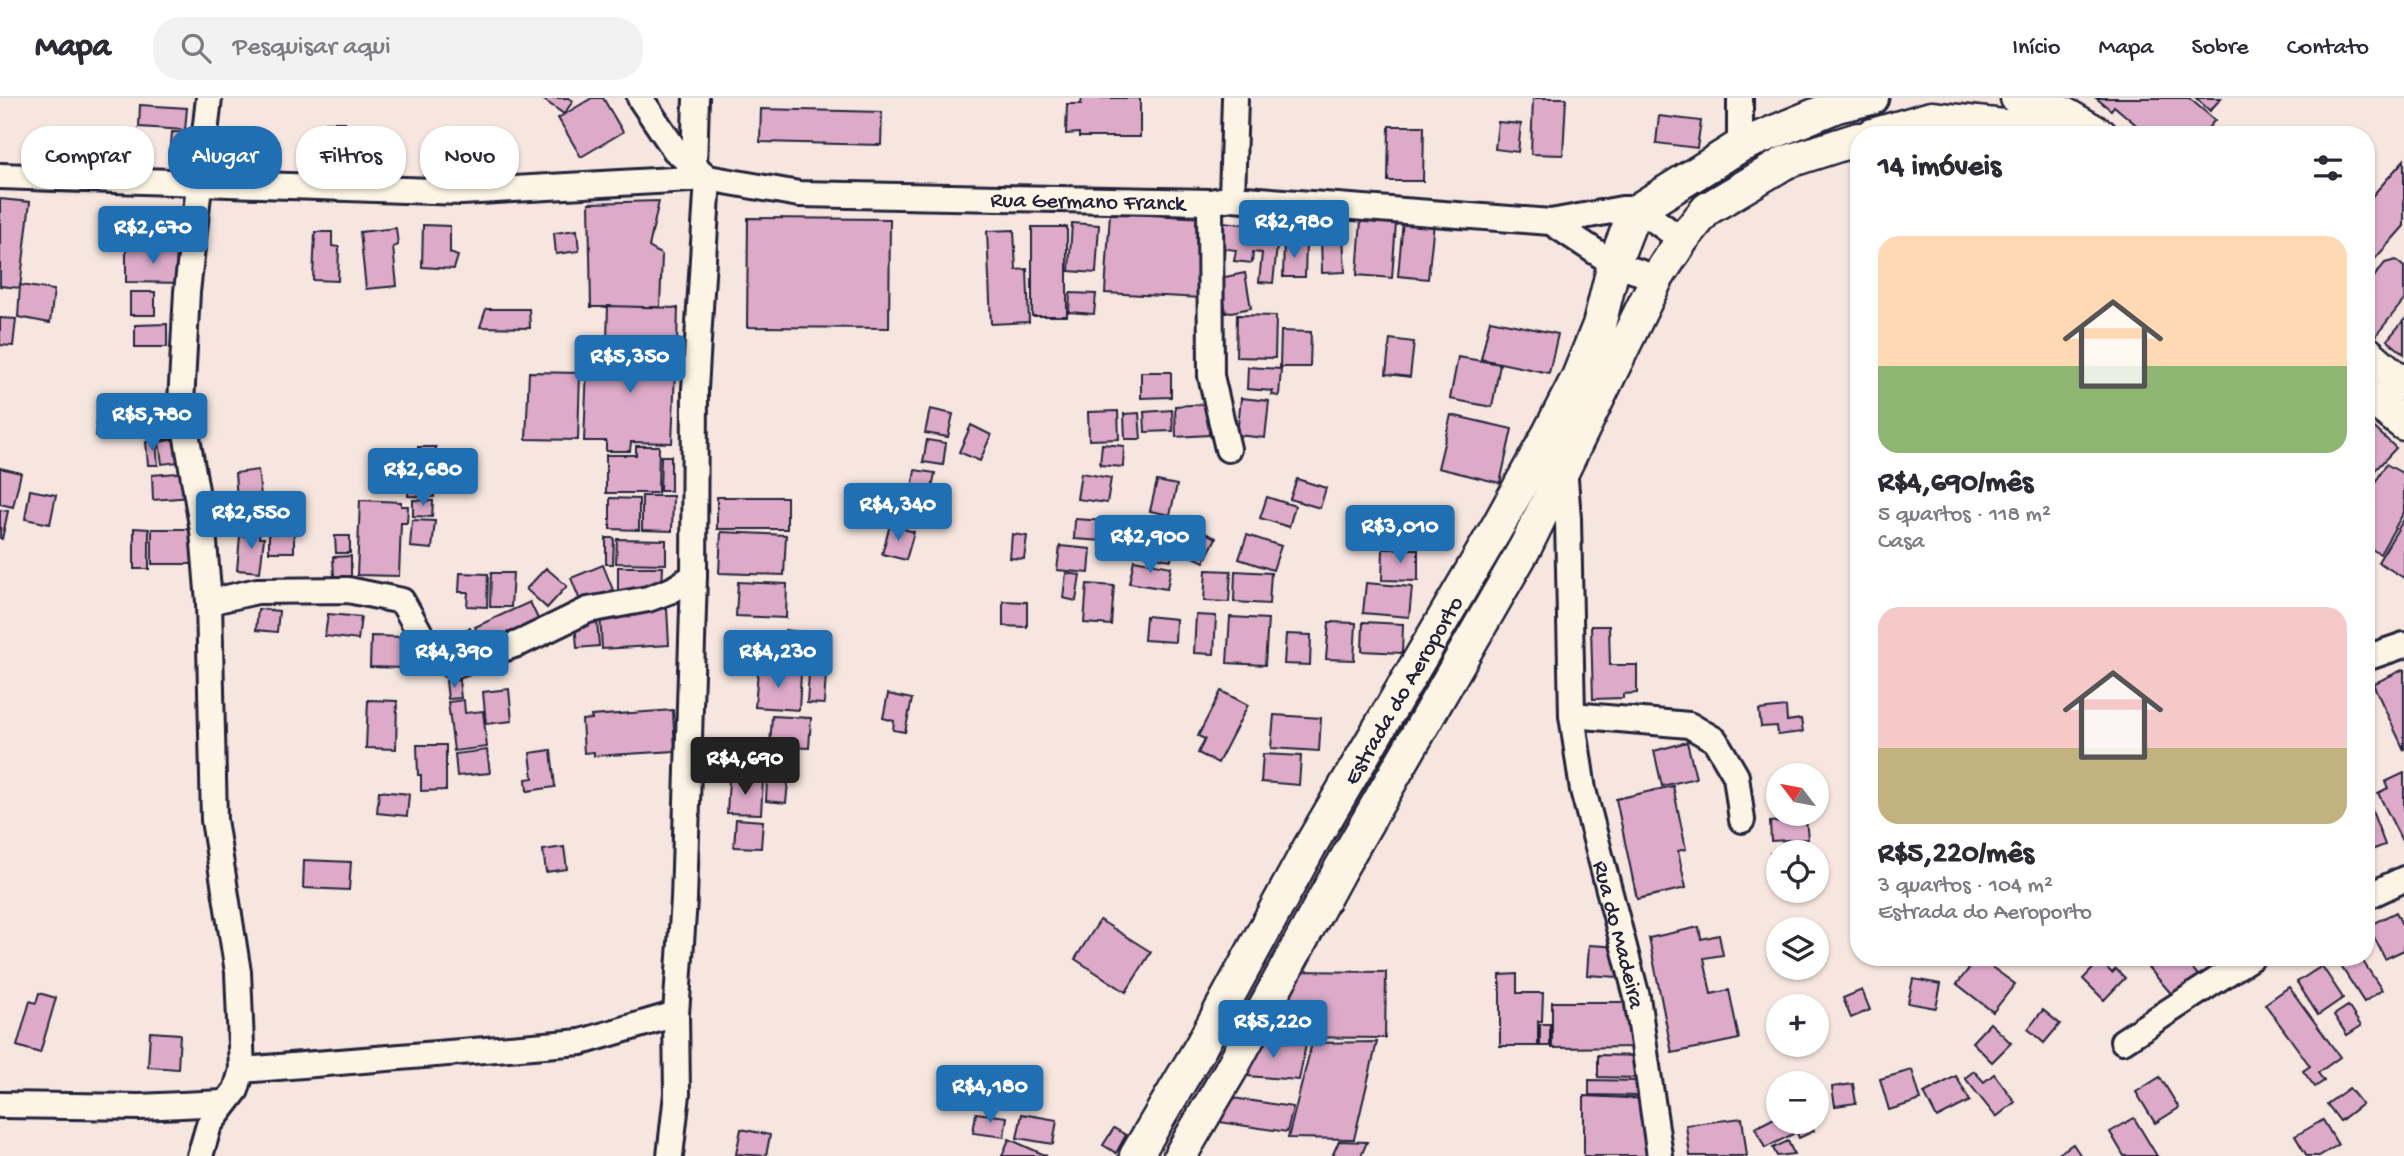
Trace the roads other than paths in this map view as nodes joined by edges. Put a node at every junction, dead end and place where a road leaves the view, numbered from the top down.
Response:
1 (209, 98) edge
2 (640, 98) edge
3 (696, 98) edge
4 (1235, 98) edge
5 (1740, 98) edge
6 (1872, 98) edge
7 (2017, 98) edge
8 (206, 126) edge
9 (1903, 126) edge
10 (2004, 126) edge
11 (2085, 126) edge
12 (1850, 142) edge
13 (1740, 146) junction
14 (701, 173) junction
15 (0, 176) edge
16 (168, 183) edge
17 (282, 187) edge
18 (199, 189) edge
19 (1221, 200) junction
20 (1639, 209) junction
21 (1551, 222) junction
22 (1682, 240) junction
23 (1614, 264) junction
24 (1657, 278) junction
25 (2375, 360) edge
26 (1589, 385) junction
27 (2404, 385) edge
28 (2375, 401) edge
29 (2404, 424) edge
30 (1548, 435) junction
31 (1228, 449) dead end
32 (1565, 467) junction
33 (694, 576) junction
34 (209, 602) junction
35 (2404, 645) edge
36 (2375, 654) edge
37 (1572, 715) junction
38 (1742, 820) dead end
39 (2404, 879) edge
40 (2375, 893) edge
41 (2238, 966) edge
42 (676, 1014) junction
43 (2123, 1041) dead end
44 (242, 1070) junction
45 (223, 1103) junction
46 (0, 1105) edge
47 (200, 1156) edge
48 (670, 1156) edge
49 (1136, 1156) edge
50 (1180, 1156) edge
51 (1660, 1156) edge

1 - 8 street
2 - 14 street
3 - 14 street
4 - 19 street
5 - 13 street
6 - 13 main road, Rua Germano Franck
7 - 11 main road
9 - 10 main road
12 - 22 main road
13 - 20 main road, Rua Germano Franck
14 - 17 street, Rua Germano Franck
14 - 19 street, Rua Germano Franck
14 - 33 street
15 - 16 street, Rua Germano Franck
18 - 34 street
19 - 21 street, Rua Germano Franck
19 - 31 street
20 - 21 street, Rua Germano Franck
20 - 22 street
20 - 23 main road, Estrada do Aeroporto
21 - 23 street, Rua Germano Franck
22 - 24 main road
23 - 24 street, Rua Germano Franck
23 - 26 main road, Estrada do Aeroporto
24 - 26 main road, Estrada do Aeroporto
25 - 27 main road
26 - 30 main road, Estrada do Aeroporto
26 - 32 main road, Estrada do Aeroporto
28 - 29 main road
30 - 32 street, Rua do Madeira
30 - 49 main road, Estrada do Aeroporto
32 - 37 street, Rua do Madeira
32 - 50 main road, Estrada do Aeroporto
33 - 34 street
33 - 42 street
34 - 44 street
35 - 36 street
37 - 38 street
37 - 51 street, Rua do Madeira
39 - 40 street
41 - 43 street
42 - 44 street
42 - 48 street
44 - 45 street
45 - 46 street
45 - 47 street

